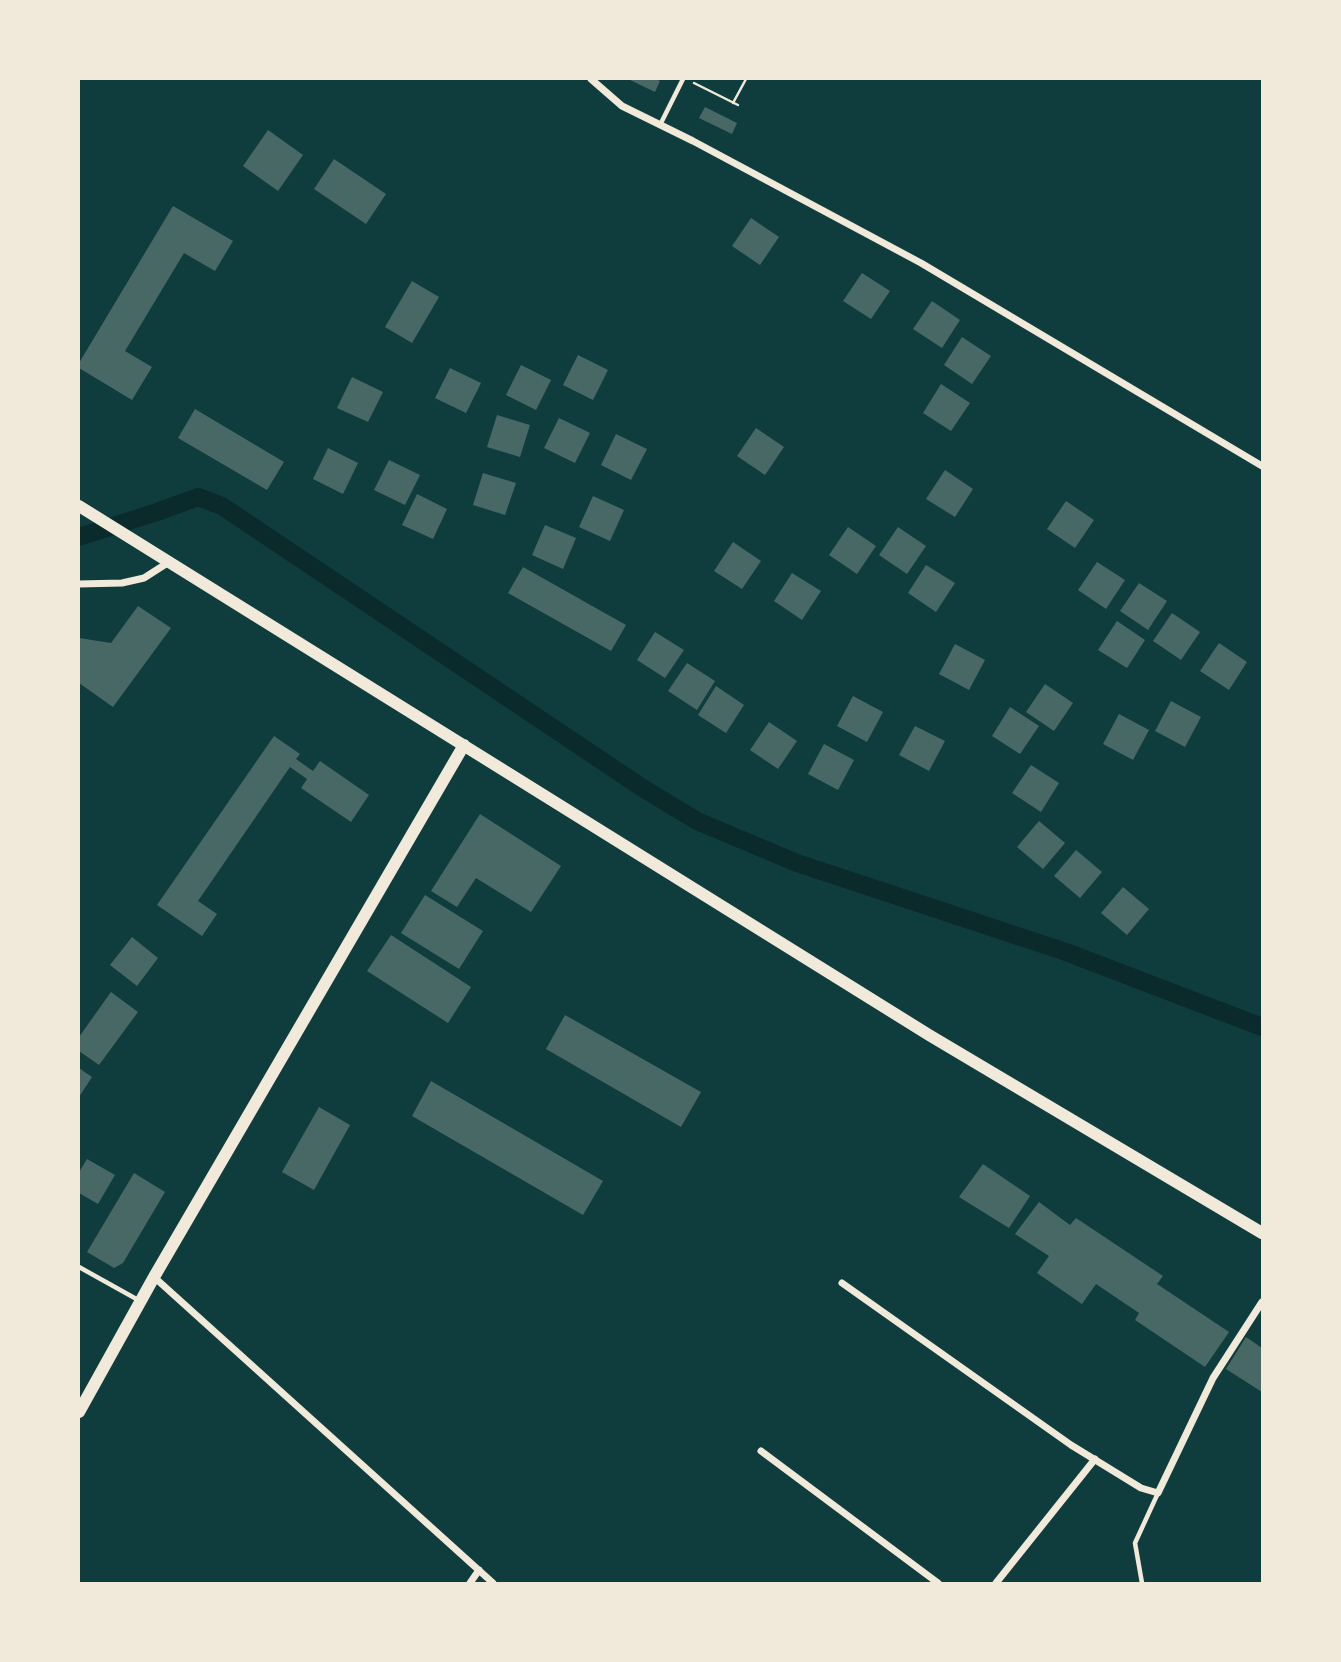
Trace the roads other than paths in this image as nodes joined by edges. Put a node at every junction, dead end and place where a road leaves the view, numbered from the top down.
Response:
1 (591, 79) edge
2 (685, 79) edge
3 (660, 125) junction
4 (1262, 466) edge
5 (83, 509) edge
6 (169, 562) junction
7 (79, 584) edge
8 (464, 746) junction
9 (1262, 1233) edge
10 (79, 1266) edge
11 (154, 1277) junction
12 (842, 1283) dead end
13 (141, 1301) junction
14 (1262, 1302) edge
15 (79, 1412) edge
16 (761, 1451) dead end
17 (1095, 1459) junction
18 (1158, 1493) junction
19 (479, 1570) junction
20 (470, 1583) edge
21 (493, 1583) edge
22 (938, 1583) edge
23 (996, 1583) edge
24 (1142, 1583) edge

1 - 3 street
2 - 3 lane
3 - 4 street
5 - 6 main road
6 - 7 street
6 - 8 main road
8 - 9 main road
8 - 11 main road
10 - 13 lane
11 - 13 main road
11 - 19 street
12 - 17 street
13 - 15 main road
14 - 18 street
16 - 22 street
17 - 18 street
17 - 23 street
18 - 24 lane
19 - 20 street
19 - 21 street

